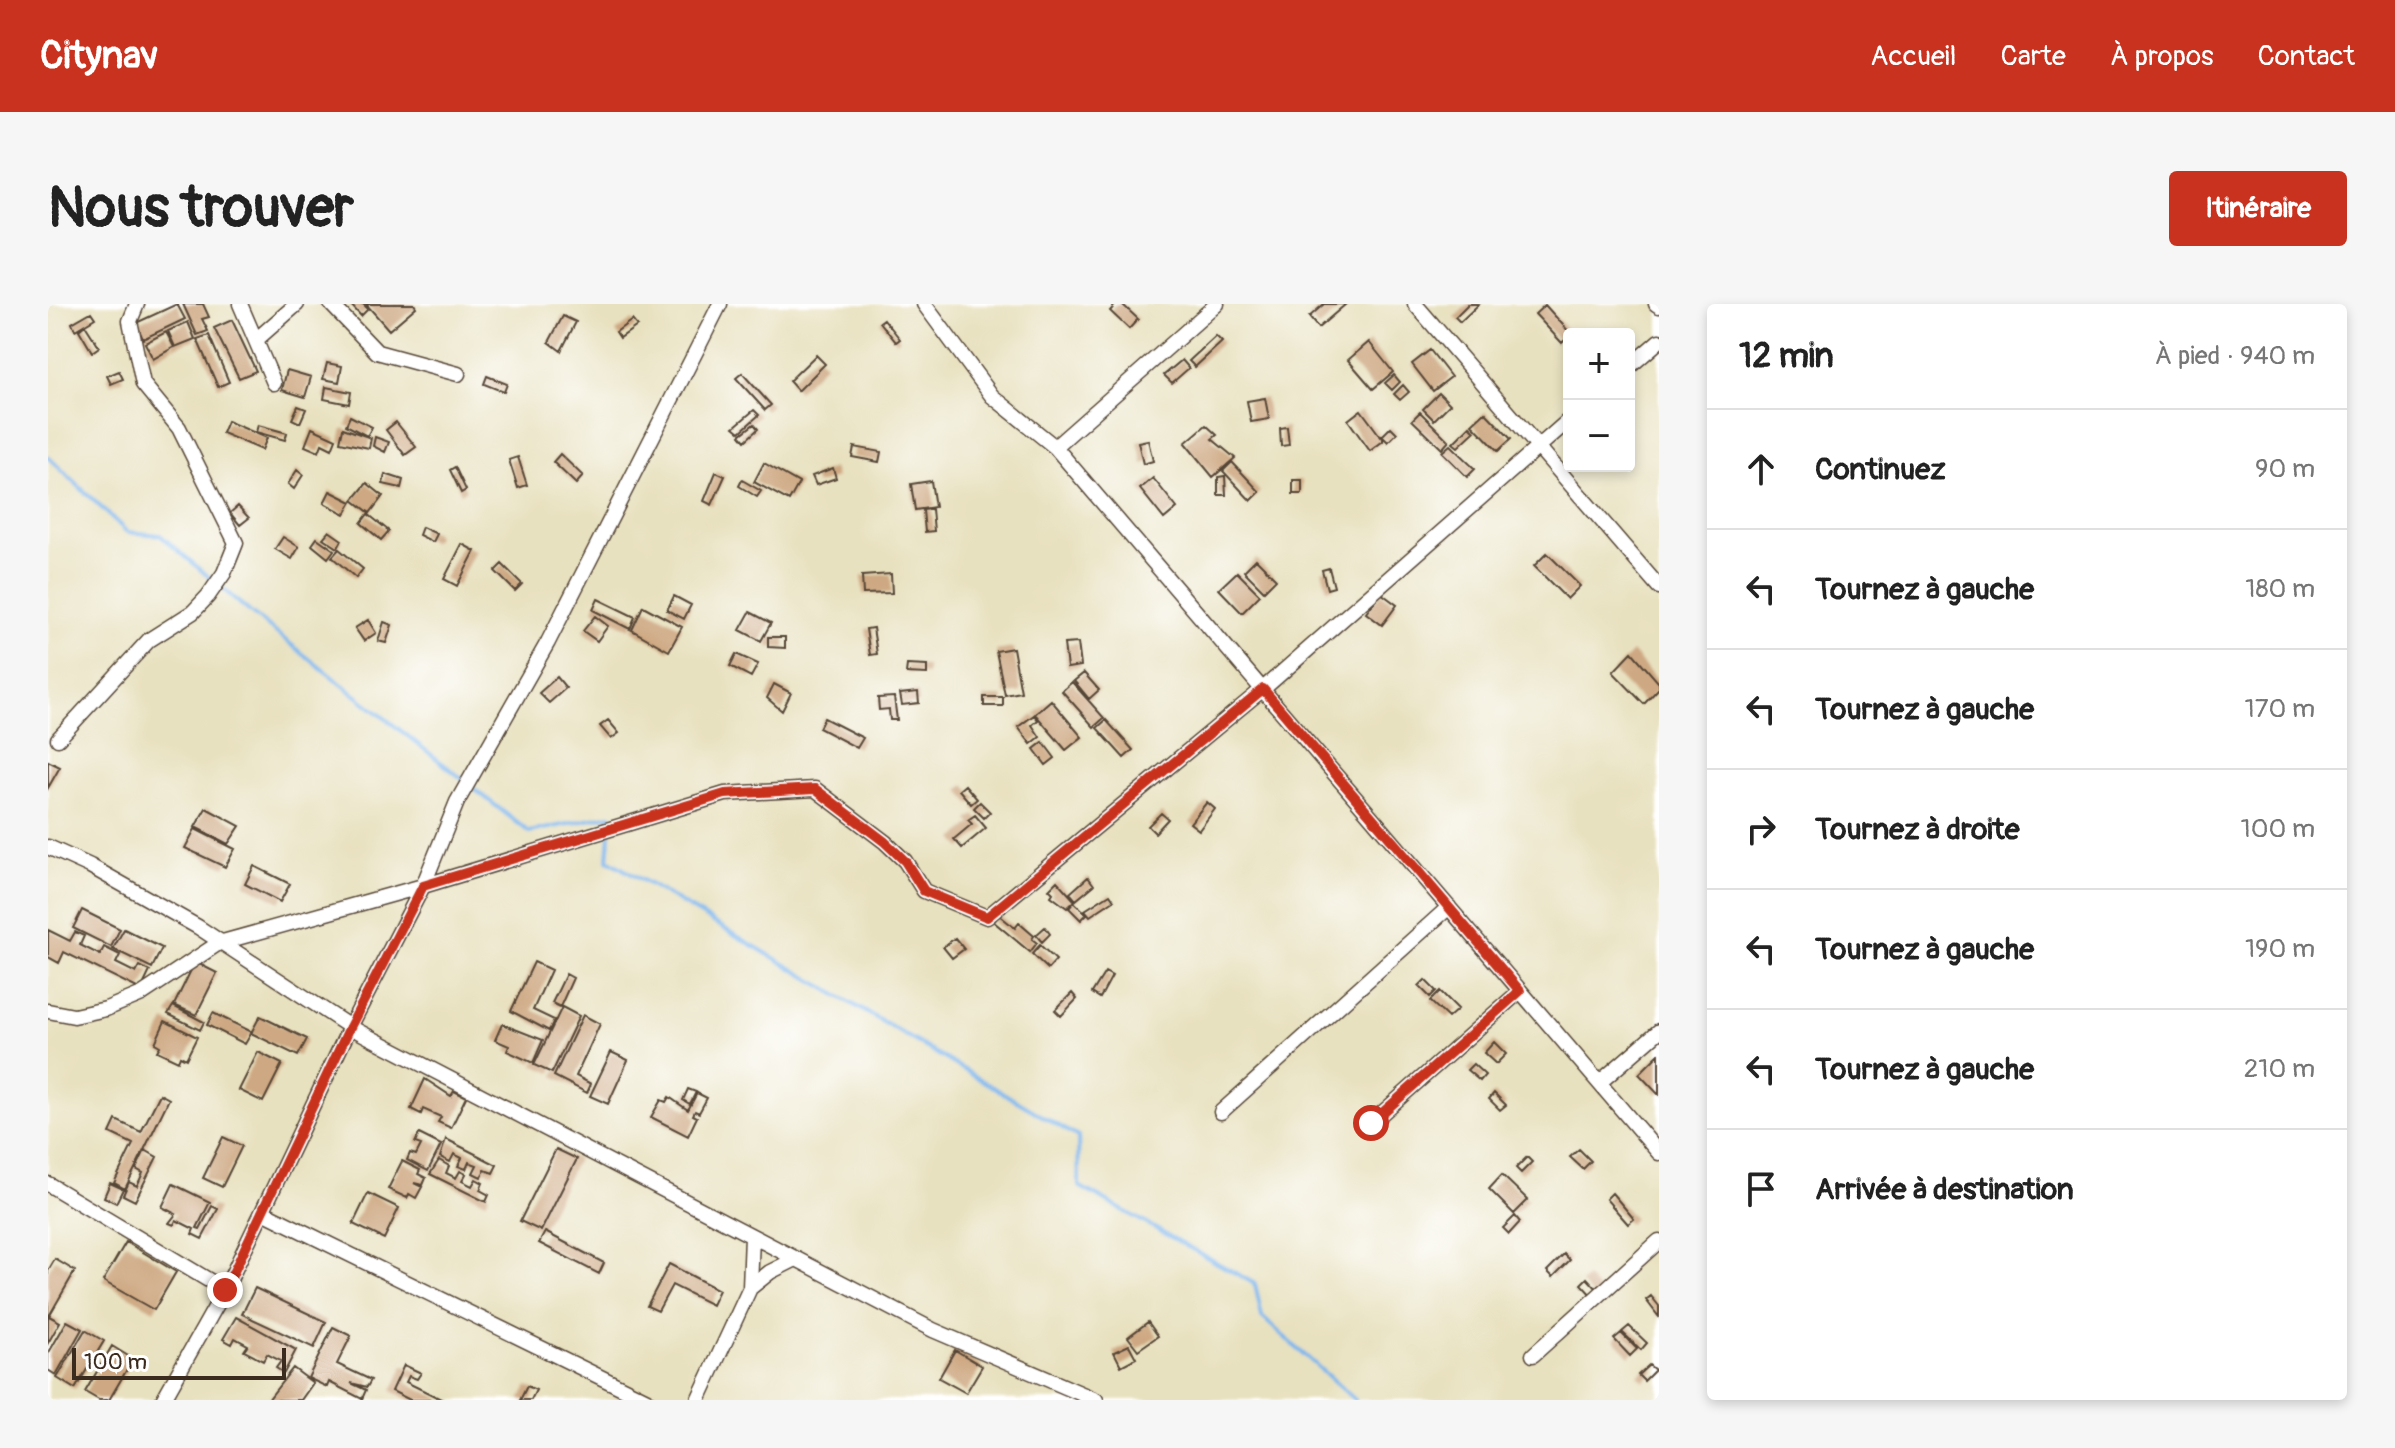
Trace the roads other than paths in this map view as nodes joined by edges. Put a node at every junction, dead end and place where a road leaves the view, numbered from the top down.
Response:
1 (137, 304) edge
2 (240, 304) edge
3 (297, 304) edge
4 (720, 304) edge
5 (924, 304) edge
6 (1217, 304) edge
7 (1415, 304) edge
8 (334, 305) edge
9 (256, 340) junction
10 (1659, 341) edge
11 (1635, 362) edge
12 (458, 374) dead end
13 (274, 383) dead end
14 (1563, 425) edge
15 (1539, 446) junction
16 (1055, 447) junction
17 (1659, 587) edge
18 (1263, 689) junction
19 (58, 739) dead end
20 (48, 847) edge
21 (423, 886) junction
22 (1449, 907) junction
23 (219, 943) junction
24 (1520, 991) junction
25 (48, 1011) edge
26 (350, 1027) junction
27 (1659, 1031) edge
28 (1599, 1083) junction
29 (1221, 1112) dead end
30 (1371, 1123) dead end
31 (1659, 1153) edge
32 (48, 1184) edge
33 (263, 1212) junction
34 (752, 1236) junction
35 (1659, 1241) edge
36 (796, 1259) junction
37 (750, 1288) junction
38 (225, 1290) junction
39 (1533, 1355) dead end
40 (163, 1400) edge
41 (647, 1400) edge
42 (698, 1400) edge
43 (1096, 1400) edge

1 - 19 street
2 - 9 street
3 - 9 street
4 - 21 street
5 - 16 street
6 - 16 street
7 - 15 street
8 - 12 street
9 - 13 street
10 - 11 street
14 - 15 street
15 - 17 street
15 - 18 street
16 - 18 street
18 - 21 street
18 - 22 street
20 - 23 street
21 - 23 street
21 - 26 street
22 - 24 street
22 - 29 street
23 - 25 street
23 - 26 street
24 - 28 street
24 - 30 street
26 - 33 street
26 - 34 street
27 - 28 street
28 - 31 street
32 - 38 street
33 - 38 street
33 - 41 street
34 - 36 street
34 - 37 street
35 - 39 street
36 - 37 street
36 - 43 street
37 - 42 street
38 - 40 street

